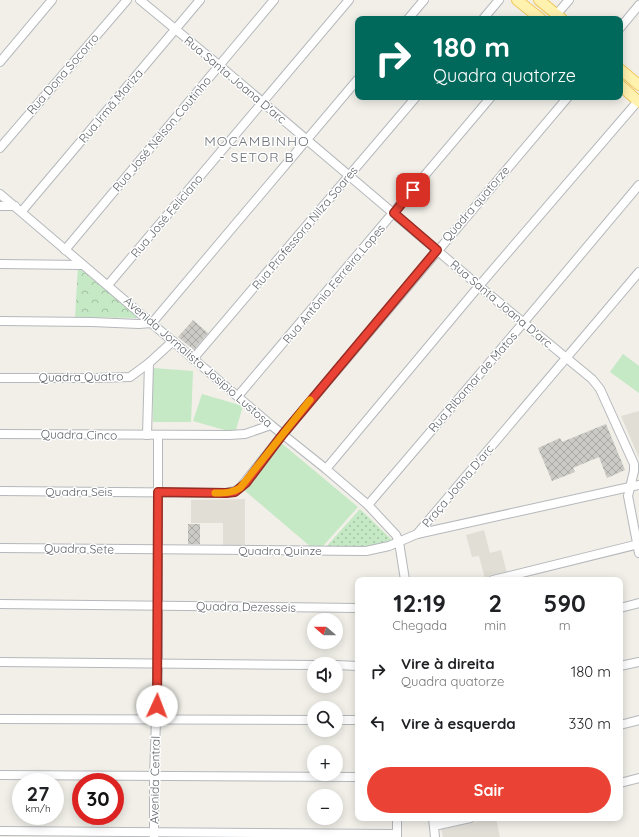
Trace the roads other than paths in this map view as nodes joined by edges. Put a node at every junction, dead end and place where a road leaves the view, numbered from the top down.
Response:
1 (52, 0) edge
2 (127, 0) edge
3 (140, 0) edge
4 (200, 0) edge
5 (274, 0) edge
6 (349, 0) edge
7 (424, 0) edge
8 (499, 0) edge
9 (517, 0) edge
10 (539, 0) edge
11 (569, 0) edge
12 (639, 5) edge
13 (411, 16) edge
14 (486, 16) edge
15 (537, 16) edge
16 (558, 16) edge
17 (560, 16) edge
18 (623, 24) edge
19 (175, 30) junction
20 (0, 62) edge
21 (220, 66) junction
22 (623, 73) edge
23 (355, 83) edge
24 (639, 85) edge
25 (623, 88) edge
26 (413, 100) edge
27 (488, 100) edge
28 (565, 100) edge
29 (638, 102) edge
30 (262, 103) junction
31 (306, 140) junction
32 (0, 148) edge
33 (349, 177) junction
34 (639, 185) edge
35 (0, 194) edge
36 (0, 206) edge
37 (18, 209) junction
38 (394, 213) junction
39 (65, 250) junction
40 (437, 250) junction
41 (0, 264) edge
42 (82, 265) junction
43 (639, 272) edge
44 (108, 285) junction
45 (479, 286) junction
46 (0, 321) edge
47 (524, 322) junction
48 (152, 323) junction
49 (173, 341) junction
50 (194, 358) junction
51 (566, 358) junction
52 (149, 363) junction
53 (0, 378) edge
54 (238, 396) junction
55 (271, 425) junction
56 (0, 434) edge
57 (283, 434) junction
58 (148, 435) junction
59 (158, 436) junction
60 (326, 469) junction
61 (639, 485) edge
62 (630, 487) junction
63 (0, 491) edge
64 (158, 492) junction
65 (368, 506) junction
66 (417, 534) junction
67 (400, 542) junction
68 (638, 547) edge
69 (0, 548) edge
70 (158, 550) junction
71 (405, 577) edge
72 (506, 577) edge
73 (0, 604) edge
74 (639, 604) edge
75 (158, 606) junction
76 (623, 607) edge
77 (355, 608) edge
78 (0, 662) edge
79 (639, 662) edge
80 (158, 664) junction
81 (307, 665) edge
82 (343, 665) edge
83 (623, 665) edge
84 (355, 666) edge
85 (0, 719) edge
86 (156, 720) junction
87 (307, 720) edge
88 (343, 720) edge
89 (355, 720) edge
90 (639, 720) edge
91 (623, 724) edge
92 (0, 775) edge
93 (154, 776) junction
94 (355, 777) edge
95 (639, 778) edge
96 (623, 782) edge
97 (397, 821) edge
98 (433, 822) edge
99 (0, 831) edge
100 (154, 834) edge
101 (397, 835) edge
102 (435, 837) edge

1 - 20 street
2 - 32 street, Rua Dona Socorro
3 - 19 street, Rua Santa Joana D'arc
4 - 19 street, Rua Irmã Mariza
5 - 21 street, Rua José Nelson Coutinho
6 - 30 street, Rua José Feliciano
7 - 13 street
8 - 14 street
9 - 15 main road
10 - 16 main road
11 - 17 street
12 - 18 street
19 - 21 street, Rua Santa Joana D'arc
19 - 37 street, Rua Irmã Mariza
21 - 30 street, Rua Santa Joana D'arc
21 - 39 street, Rua José Nelson Coutinho
22 - 24 main road
23 - 31 street
25 - 29 main road
26 - 33 street, Rua Professora Nilza Soares
27 - 38 street, Rua Antônio Ferreira Lopes
28 - 40 street, Quadra quatorze
29 - 45 street
30 - 31 street, Rua Santa Joana D'arc
30 - 44 street, Rua José Feliciano
31 - 33 street, Rua Santa Joana D'arc
31 - 48 street
33 - 38 street, Rua Santa Joana D'arc
33 - 50 street, Rua Professora Nilza Soares
34 - 47 street, Rua Ribamar de Matos
35 - 37 street, Avenida Jornalista Josípio Lustosa
36 - 37 street
37 - 39 street, Avenida Jornalista Josípio Lustosa
38 - 40 street, Rua Santa Joana D'arc
38 - 54 street, Rua Antônio Ferreira Lopes
39 - 42 street, Avenida Jornalista Josípio Lustosa
40 - 45 street, Rua Santa Joana D'arc
40 - 57 street, Quadra quatorze
41 - 42 street
42 - 44 street, Avenida Jornalista Josípio Lustosa
43 - 51 street, Praça Joana D'arc
44 - 48 street, Avenida Jornalista Josípio Lustosa
45 - 47 street, Rua Santa Joana D'arc
45 - 60 street
46 - 48 street
47 - 51 street, Rua Santa Joana D'arc
47 - 65 street, Rua Ribamar de Matos
48 - 49 street, Avenida Jornalista Josípio Lustosa
49 - 50 street, Avenida Jornalista Josípio Lustosa
49 - 52 street, Quadra Quatro
50 - 54 street, Avenida Jornalista Josípio Lustosa
51 - 62 street, Rua Santa Joana D'arc
51 - 66 street, Praça Joana D'arc
52 - 53 street, Quadra Quatro
52 - 58 street
54 - 55 street, Avenida Jornalista Josípio Lustosa
55 - 57 street, Avenida Jornalista Josípio Lustosa
55 - 59 street
56 - 58 street, Quadra Cinco
57 - 60 street, Avenida Jornalista Josípio Lustosa
57 - 64 street, Quadra quatorze
58 - 59 street, Quadra Cinco
59 - 64 street, Avenida Central
60 - 65 street, Avenida Jornalista Josípio Lustosa
61 - 62 street, Praça Joana D'arc
62 - 66 street, Praça Joana D'arc
62 - 68 street, Rua Santa Joana D'arc
63 - 64 street, Quadra Seis
64 - 70 street, Avenida Central
65 - 67 street, Avenida Jornalista Josípio Lustosa
66 - 67 street, Quadra Quinze
67 - 70 street, Quadra Quinze
67 - 71 street
68 - 72 street
69 - 70 street, Quadra Sete
70 - 75 street, Avenida Central
73 - 75 street, Quadra Dezesseis
74 - 76 street
75 - 77 street, Quadra Dezesseis
75 - 80 street, Avenida Central
78 - 80 street
79 - 83 street
80 - 81 street
80 - 86 street, Avenida Central
82 - 84 street
85 - 86 street
86 - 87 street
86 - 93 street, Avenida Central
88 - 89 street
90 - 91 street
92 - 93 street
93 - 94 street
93 - 100 street, Avenida Central
95 - 96 street
97 - 101 street
98 - 102 street
99 - 100 street
100 - 101 street

